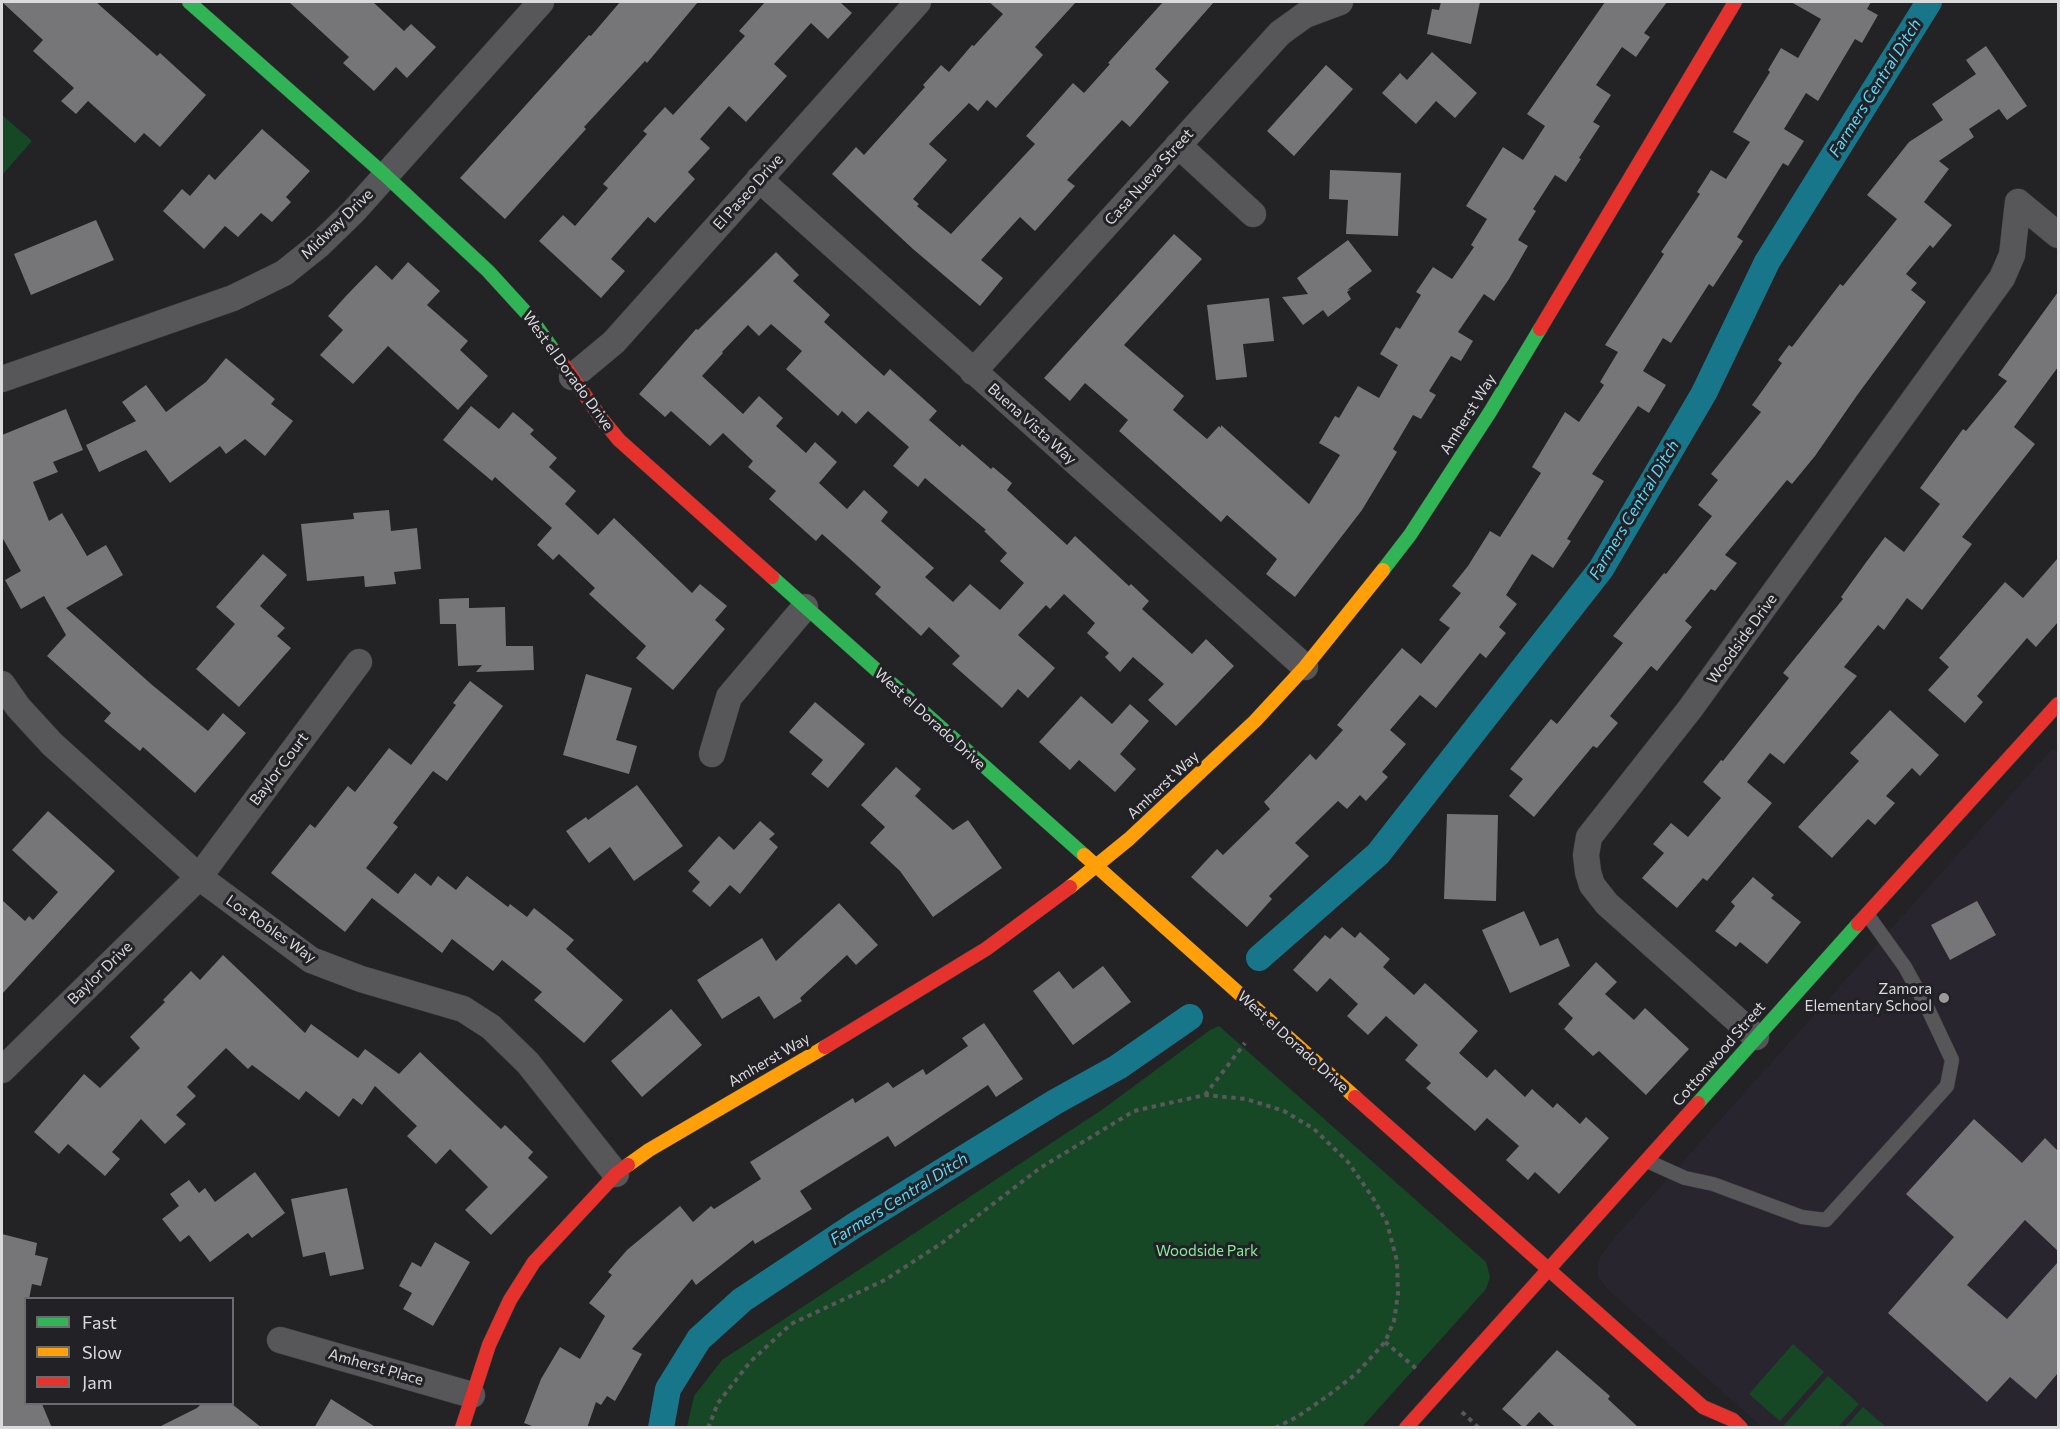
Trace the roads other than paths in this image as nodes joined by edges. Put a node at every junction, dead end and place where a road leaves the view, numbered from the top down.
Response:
1 (189, 2) edge
2 (541, 2) edge
3 (918, 2) edge
4 (1340, 2) edge
5 (1735, 2) edge
6 (1178, 145) junction
7 (386, 176) junction
8 (759, 180) junction
9 (1253, 214) dead end
10 (2058, 235) edge
11 (973, 372) junction
12 (572, 377) junction
13 (2, 379) edge
14 (805, 607) junction
15 (359, 662) dead end
16 (1305, 667) junction
17 (2, 684) edge
18 (2058, 704) edge
19 (711, 754) dead end
20 (1097, 867) junction
21 (199, 877) junction
22 (1867, 914) junction
23 (1756, 1037) junction
24 (2, 1070) edge
25 (1647, 1161) junction
26 (616, 1174) junction
27 (1548, 1269) junction
28 (280, 1340) dead end
29 (472, 1395) junction
30 (1708, 1418) edge
31 (462, 1428) edge
32 (1406, 1428) edge
33 (1741, 1428) edge

1 - 7 street, West el Dorado Drive
2 - 7 street, Midway Drive
3 - 8 street, El Paseo Drive
4 - 6 street, Casa Nueva Street
5 - 16 street, Amherst Way
6 - 9 street
6 - 11 street, Casa Nueva Street
7 - 12 street, West el Dorado Drive
7 - 13 street, Midway Drive
8 - 11 street, Buena Vista Way
8 - 12 street, El Paseo Drive
10 - 23 street, Woodside Drive
11 - 16 street, Buena Vista Way
12 - 14 street, West el Dorado Drive
14 - 19 street
14 - 20 street, West el Dorado Drive
15 - 21 street, Baylor Court
16 - 20 street, Amherst Way
17 - 21 street, Los Robles Way
18 - 22 street, Cottonwood Street
20 - 26 street, Amherst Way
20 - 27 street, West el Dorado Drive
21 - 24 street, Baylor Drive
21 - 26 street, Los Robles Way
22 - 23 street, Cottonwood Street
22 - 25 lane
23 - 25 street, Cottonwood Street
25 - 27 street, Cottonwood Street
26 - 29 street, Amherst Way
27 - 30 street, West el Dorado Drive
27 - 32 street, Cottonwood Street
28 - 29 street, Amherst Place
29 - 31 street, Amherst Way
30 - 33 street, West el Dorado Drive

